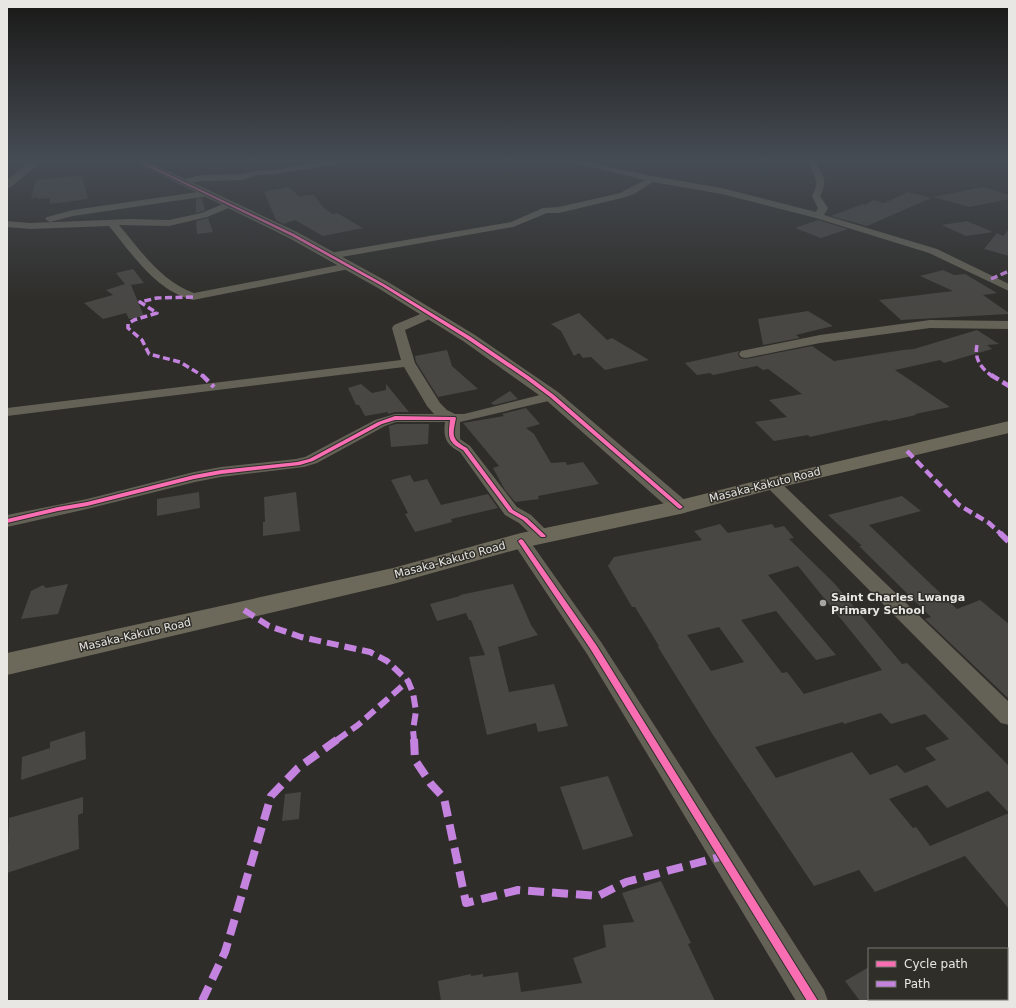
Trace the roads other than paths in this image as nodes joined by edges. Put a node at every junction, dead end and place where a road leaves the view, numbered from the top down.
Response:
1 (95, 209) edge
2 (218, 209) edge
3 (237, 209) edge
4 (563, 209) edge
5 (792, 209) edge
6 (822, 209) edge
7 (819, 216) junction
8 (112, 223) junction
9 (7, 224) edge
10 (30, 226) junction
11 (330, 256) junction
12 (348, 266) junction
13 (1009, 288) edge
14 (430, 314) junction
15 (1009, 325) edge
16 (746, 354) dead end
17 (408, 363) junction
18 (552, 396) junction
19 (7, 412) edge
20 (453, 418) junction
21 (1009, 427) edge
22 (772, 483) junction
23 (680, 507) junction
24 (7, 521) edge
25 (543, 536) junction
26 (521, 541) junction
27 (7, 664) edge
28 (1009, 716) edge
29 (813, 1001) edge

1 - 10 street
2 - 8 street
3 - 11 street
4 - 11 street
5 - 7 street
6 - 7 street
7 - 13 street
8 - 10 street
8 - 12 street
9 - 10 street
11 - 12 street
12 - 14 street
14 - 17 street
14 - 18 street
15 - 16 street
17 - 19 street
17 - 20 street
18 - 20 street
18 - 23 street
20 - 24 street
20 - 25 street
21 - 22 highway, Masaka-Kakuto Road
22 - 23 highway, Masaka-Kakuto Road
22 - 28 street
23 - 25 highway, Masaka-Kakuto Road
25 - 26 highway, Masaka-Kakuto Road
26 - 27 highway, Masaka-Kakuto Road
26 - 29 street

